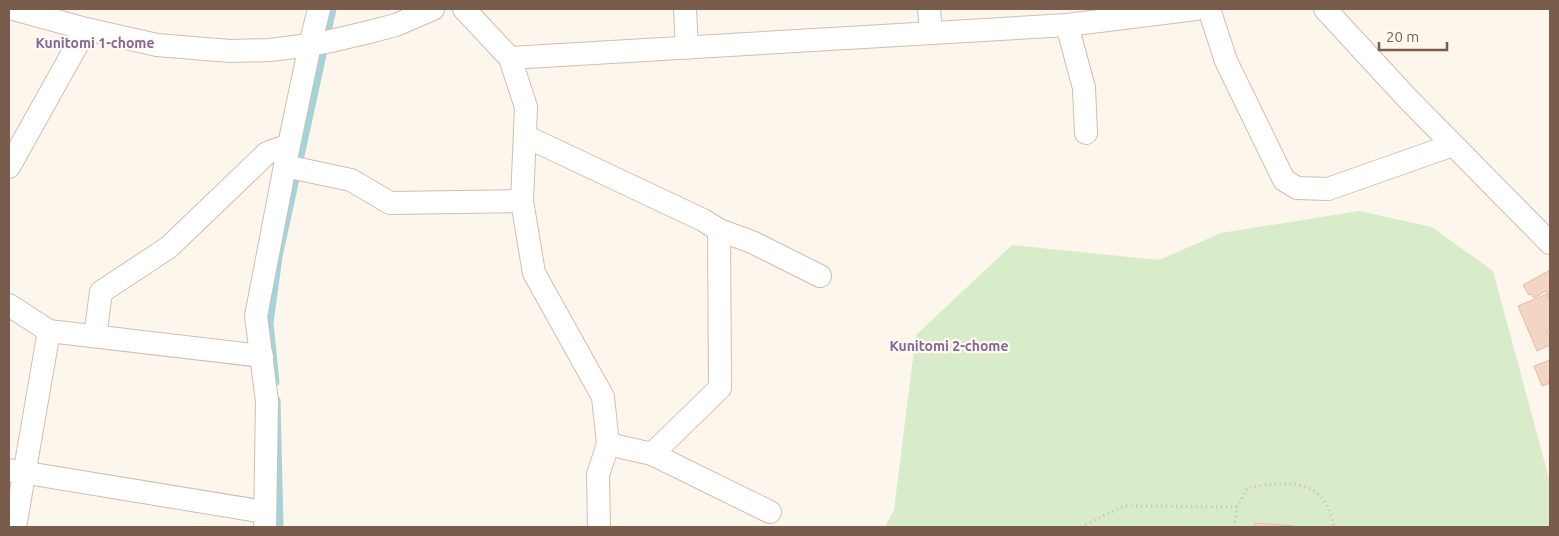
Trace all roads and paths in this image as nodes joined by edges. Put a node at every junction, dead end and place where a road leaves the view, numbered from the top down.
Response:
1 (13, 9) edge
2 (319, 9) edge
3 (433, 9) edge
4 (464, 9) edge
5 (685, 9) edge
6 (929, 9) edge
7 (1196, 9) edge
8 (1209, 9) edge
9 (1325, 9) edge
10 (1067, 25) junction
11 (86, 29) junction
12 (931, 33) junction
13 (320, 43) junction
14 (687, 48) junction
15 (510, 58) junction
16 (1086, 133) dead end
17 (525, 136) junction
18 (1453, 145) junction
19 (292, 162) junction
20 (9, 167) edge
21 (522, 201) junction
22 (719, 230) junction
23 (1550, 243) edge
24 (820, 276) dead end
25 (9, 305) edge
26 (49, 330) junction
27 (95, 336) junction
28 (262, 356) junction
29 (608, 444) junction
30 (652, 454) junction
31 (16, 471) edge
32 (1237, 507) junction
33 (770, 512) dead end
34 (265, 520) edge
35 (15, 527) edge
36 (599, 527) edge
37 (1081, 527) edge
38 (1234, 527) edge
39 (1334, 527) edge

1 - 11 street
2 - 13 street
3 - 13 street
4 - 15 street
5 - 14 street
6 - 12 street
7 - 10 street
8 - 18 street
9 - 18 street
10 - 12 street
10 - 16 street
11 - 13 street
11 - 20 street
12 - 14 street
13 - 19 street
14 - 15 street
15 - 17 street
17 - 21 street
17 - 22 street
18 - 23 street
19 - 21 street
19 - 27 street
19 - 28 street
21 - 29 street
22 - 24 street
22 - 30 street
25 - 26 street
26 - 27 street
26 - 31 street
27 - 28 street
28 - 34 street
29 - 30 street
29 - 36 street
30 - 33 street
31 - 34 street
31 - 35 street
32 - 37 path
32 - 38 path
32 - 39 path

